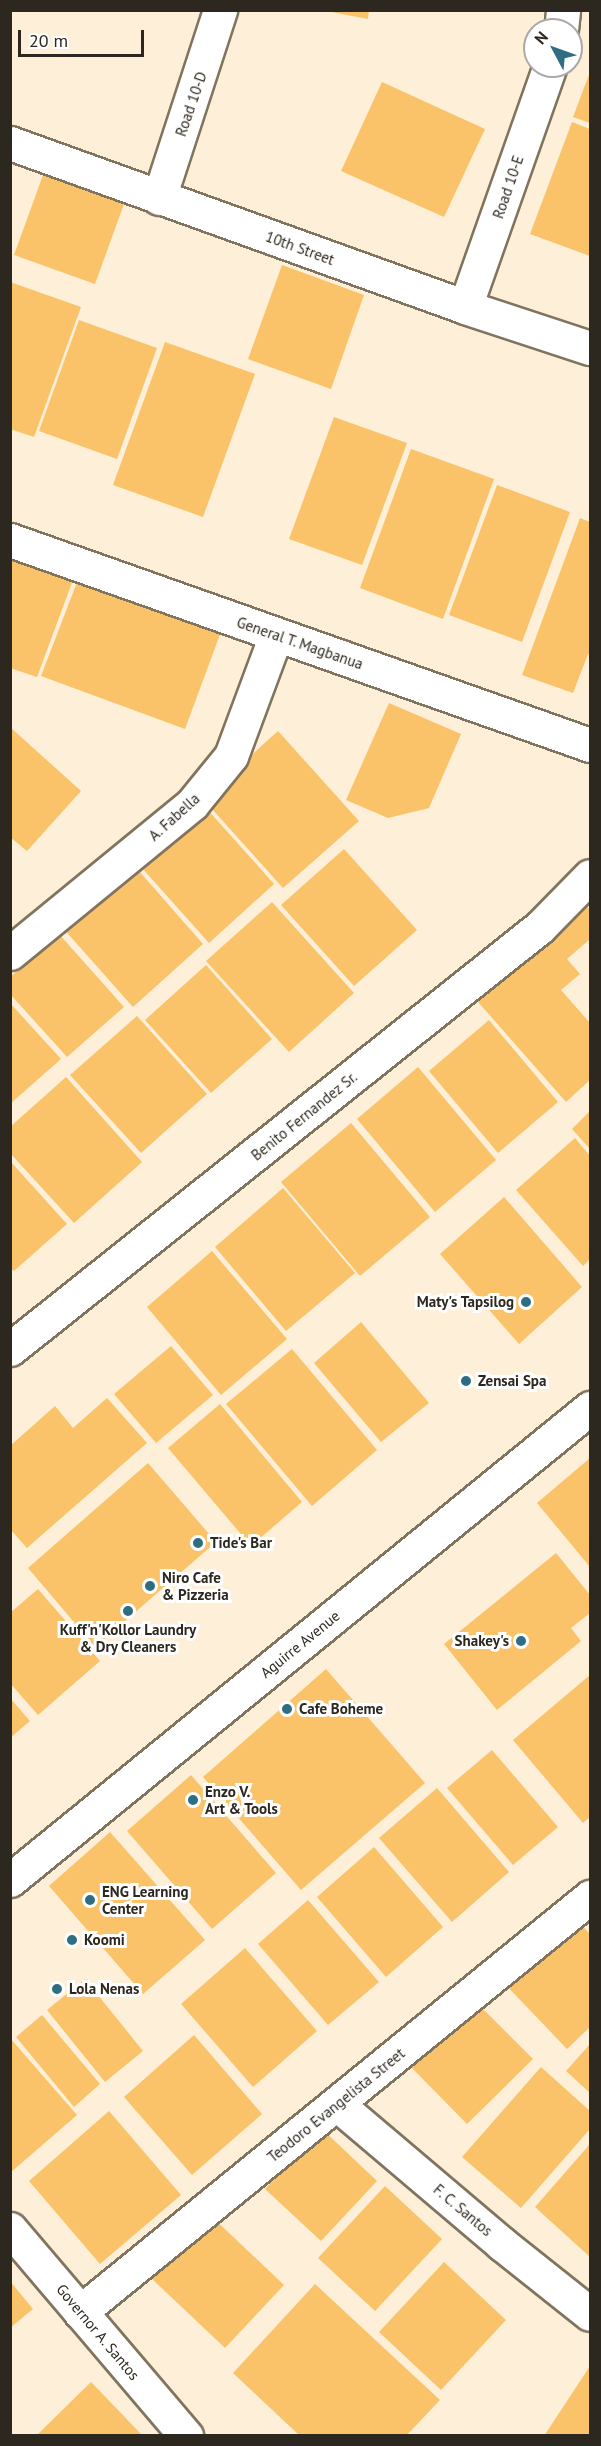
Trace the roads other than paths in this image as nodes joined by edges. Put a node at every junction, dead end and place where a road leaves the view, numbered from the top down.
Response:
1 (220, 10) edge
2 (546, 78) edge
3 (10, 142) edge
4 (159, 198) junction
5 (465, 307) junction
6 (591, 348) edge
7 (10, 540) edge
8 (276, 635) junction
9 (591, 745) edge
10 (591, 876) edge
11 (10, 953) edge
12 (10, 1349) edge
13 (591, 1408) edge
14 (10, 1881) edge
15 (591, 1896) edge
16 (337, 2104) junction
17 (10, 2229) edge
18 (80, 2312) junction
19 (591, 2314) edge
20 (186, 2436) edge

1 - 4 street, Road 10-D
2 - 5 street, Road 10-E
3 - 4 street, 10th Street
4 - 5 street, 10th Street
5 - 6 street, 10th Street
7 - 8 street, General T. Magbanua
8 - 9 street, General T. Magbanua
8 - 11 street, A. Fabella
10 - 12 street, Benito Fernandez Sr.
13 - 14 street, Aguirre Avenue
15 - 16 street, Teodoro Evangelista Street
16 - 18 street, Teodoro Evangelista Street
16 - 19 street, F. C. Santos
17 - 18 street, Governor A. Santos
18 - 20 street, Governor A. Santos

